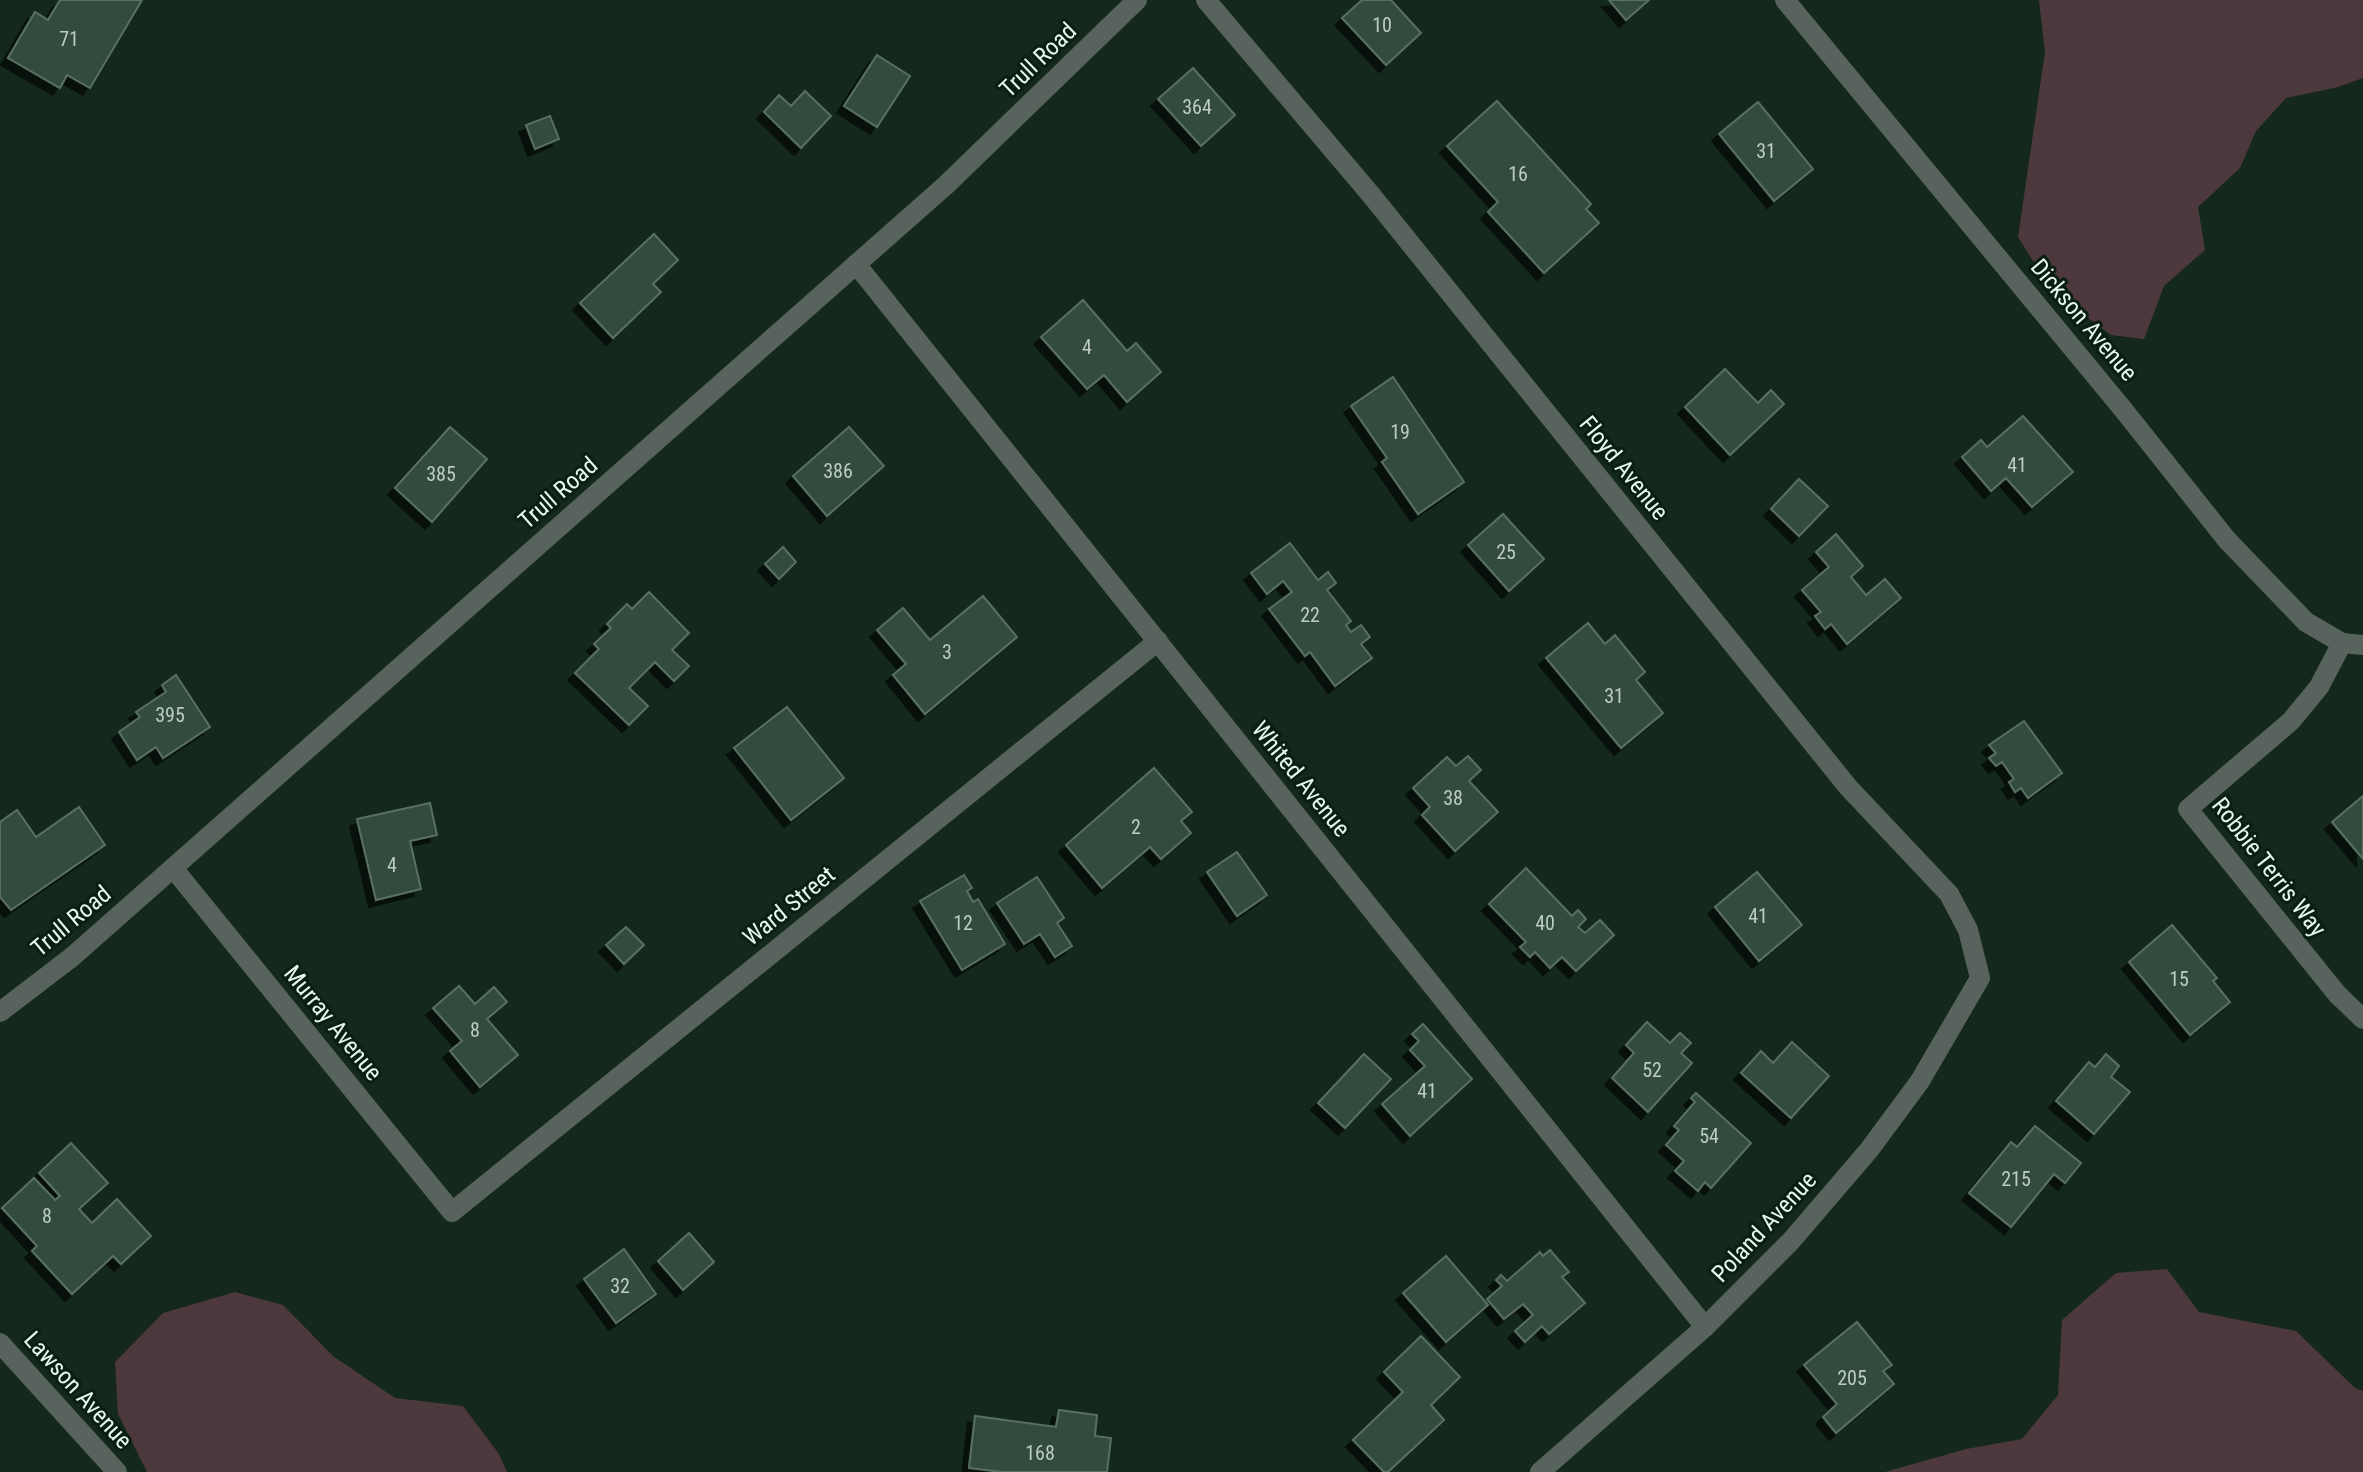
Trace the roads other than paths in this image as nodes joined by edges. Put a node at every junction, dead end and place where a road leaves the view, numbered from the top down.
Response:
1 (1137, 0) edge
2 (1206, 0) edge
3 (1785, 0) edge
4 (856, 264) junction
5 (1158, 641) junction
6 (2342, 643) junction
7 (2363, 645) edge
8 (173, 868) junction
9 (1980, 978) joint
10 (0, 1012) edge
11 (2363, 1019) edge
12 (452, 1212) joint
13 (1705, 1327) junction
14 (0, 1343) edge
15 (117, 1472) edge
16 (1540, 1472) edge

1 - 4 street, Trull Road
2 - 9 street, Floyd Avenue
3 - 6 street, Dickson Avenue
4 - 5 street, Whited Avenue
4 - 8 street, Trull Road
5 - 12 street, Ward Street
5 - 13 street, Whited Avenue
6 - 7 street, Dickson Avenue
6 - 11 street, Robbie Terris Way
8 - 10 street, Trull Road
8 - 12 street, Murray Avenue
9 - 13 street, Poland Avenue
13 - 16 street, Poland Avenue
14 - 15 street, Lawson Avenue

